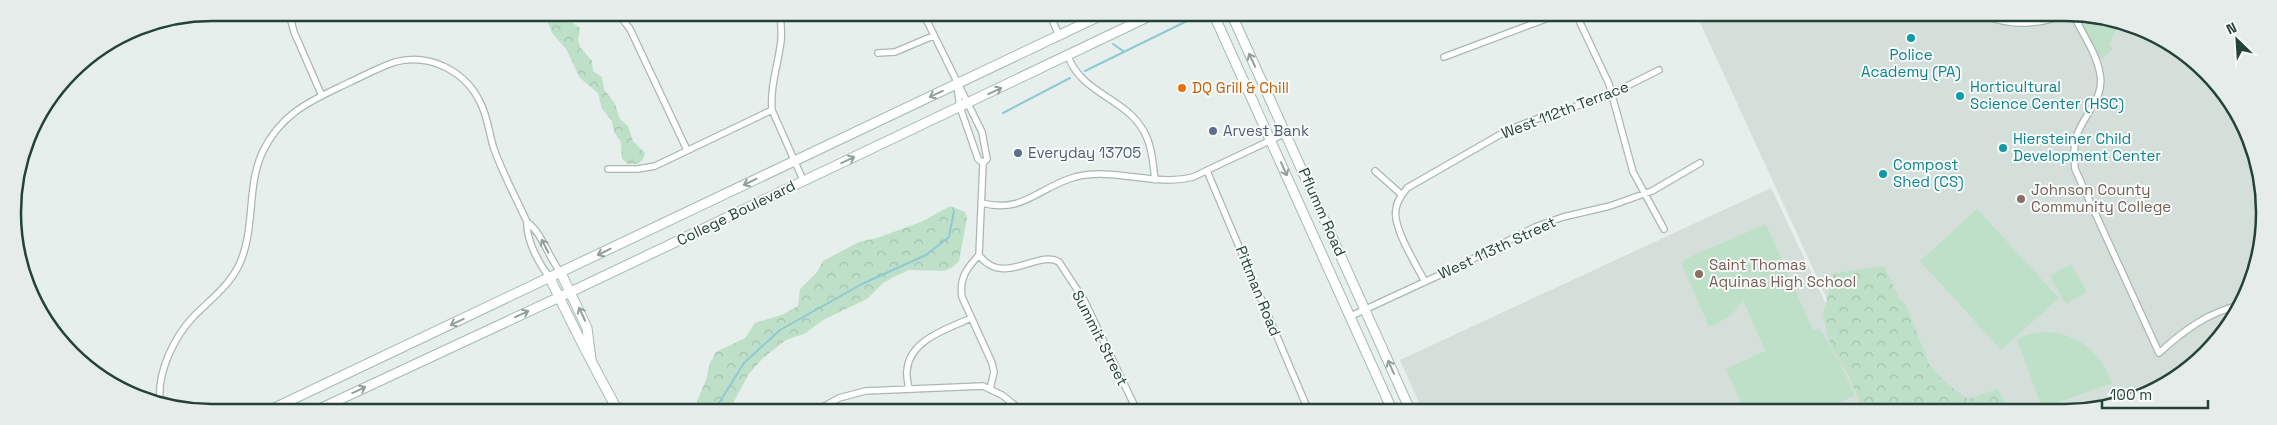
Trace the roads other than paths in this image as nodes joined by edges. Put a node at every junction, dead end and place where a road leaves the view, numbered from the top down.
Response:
1 (291, 21) edge
2 (624, 21) edge
3 (781, 21) edge
4 (926, 21) edge
5 (1053, 21) edge
6 (1089, 21) edge
7 (1140, 21) edge
8 (1217, 21) edge
9 (1235, 21) edge
10 (1540, 21) edge
11 (1580, 21) edge
12 (2008, 21) edge
13 (2046, 21) edge
14 (2077, 22) edge
15 (1060, 35) junction
16 (933, 36) junction
17 (878, 53) dead end
18 (1068, 56) junction
19 (1444, 57) dead end
20 (1659, 70) dead end
21 (957, 84) junction
22 (1612, 94) junction
23 (322, 96) junction
24 (969, 103) junction
25 (960, 107) junction
26 (772, 110) junction
27 (1286, 134) junction
28 (1271, 141) junction
29 (687, 150) junction
30 (794, 161) junction
31 (1700, 163) dead end
32 (983, 164) junction
33 (608, 169) dead end
34 (1208, 171) junction
35 (1374, 171) dead end
36 (804, 180) junction
37 (1155, 180) junction
38 (1645, 194) junction
39 (1402, 195) junction
40 (982, 202) junction
41 (527, 222) junction
42 (1664, 229) dead end
43 (980, 255) junction
44 (561, 273) junction
45 (550, 278) junction
46 (1425, 282) junction
47 (571, 292) junction
48 (559, 298) junction
49 (1366, 309) junction
50 (2229, 309) edge
51 (1351, 316) junction
52 (971, 318) junction
53 (591, 359) junction
54 (909, 389) junction
55 (990, 389) junction
56 (160, 396) edge
57 (283, 404) edge
58 (330, 404) edge
59 (614, 404) edge
60 (828, 404) edge
61 (1013, 404) edge
62 (1133, 404) edge
63 (1305, 404) edge
64 (1390, 404) edge
65 (1408, 404) edge

1 - 23 street
2 - 29 street
3 - 26 street
4 - 16 street
5 - 15 street
6 - 15 main road, College Boulevard
7 - 18 main road, College Boulevard
8 - 28 main road, Pflumm Road
27 -> 9 main road, Pflumm Road
10 - 19 street
11 - 22 street
12 - 13 street
14 - 50 street
15 - 21 main road, College Boulevard
16 - 17 street
16 - 21 street
24 -> 18 main road, College Boulevard
18 - 37 street
20 - 22 street, West 112th Terrace
21 - 24 street
21 - 25 street
21 -> 30 main road, College Boulevard
22 - 38 street
22 - 39 street, West 112th Terrace
23 - 41 street
23 - 56 street
24 - 25 main road, College Boulevard
24 - 32 street
25 - 32 street
36 -> 25 main road, College Boulevard
26 - 29 street
26 - 30 street
27 - 28 street
27 - 49 main road, Pflumm Road
28 - 34 street
28 -> 51 main road, Pflumm Road
29 - 33 street
30 - 36 street
30 -> 44 main road, College Boulevard
31 - 38 street, West 113th Street
32 - 40 street
34 - 37 street
34 - 63 street, Pittman Road
35 - 39 street
36 - 47 main road, College Boulevard
37 - 40 street
38 - 42 street
38 - 46 street, West 113th Street
39 - 46 street
40 - 43 street
44 -> 41 street
41 - 45 street
43 - 52 street
43 - 62 street, Summit Street
44 - 45 main road, College Boulevard
44 - 47 main road
45 - 48 main road
45 -> 57 main road, College Boulevard
46 - 49 street, West 113th Street
47 - 48 main road, College Boulevard
53 -> 47 main road
48 - 53 main road
58 -> 48 main road, College Boulevard
49 - 51 street, West 113th Street
65 -> 49 main road, Pflumm Road
51 - 64 main road, Pflumm Road
52 - 54 street
52 - 55 street
53 - 59 main road
54 - 55 street
54 - 60 street
55 - 61 street

